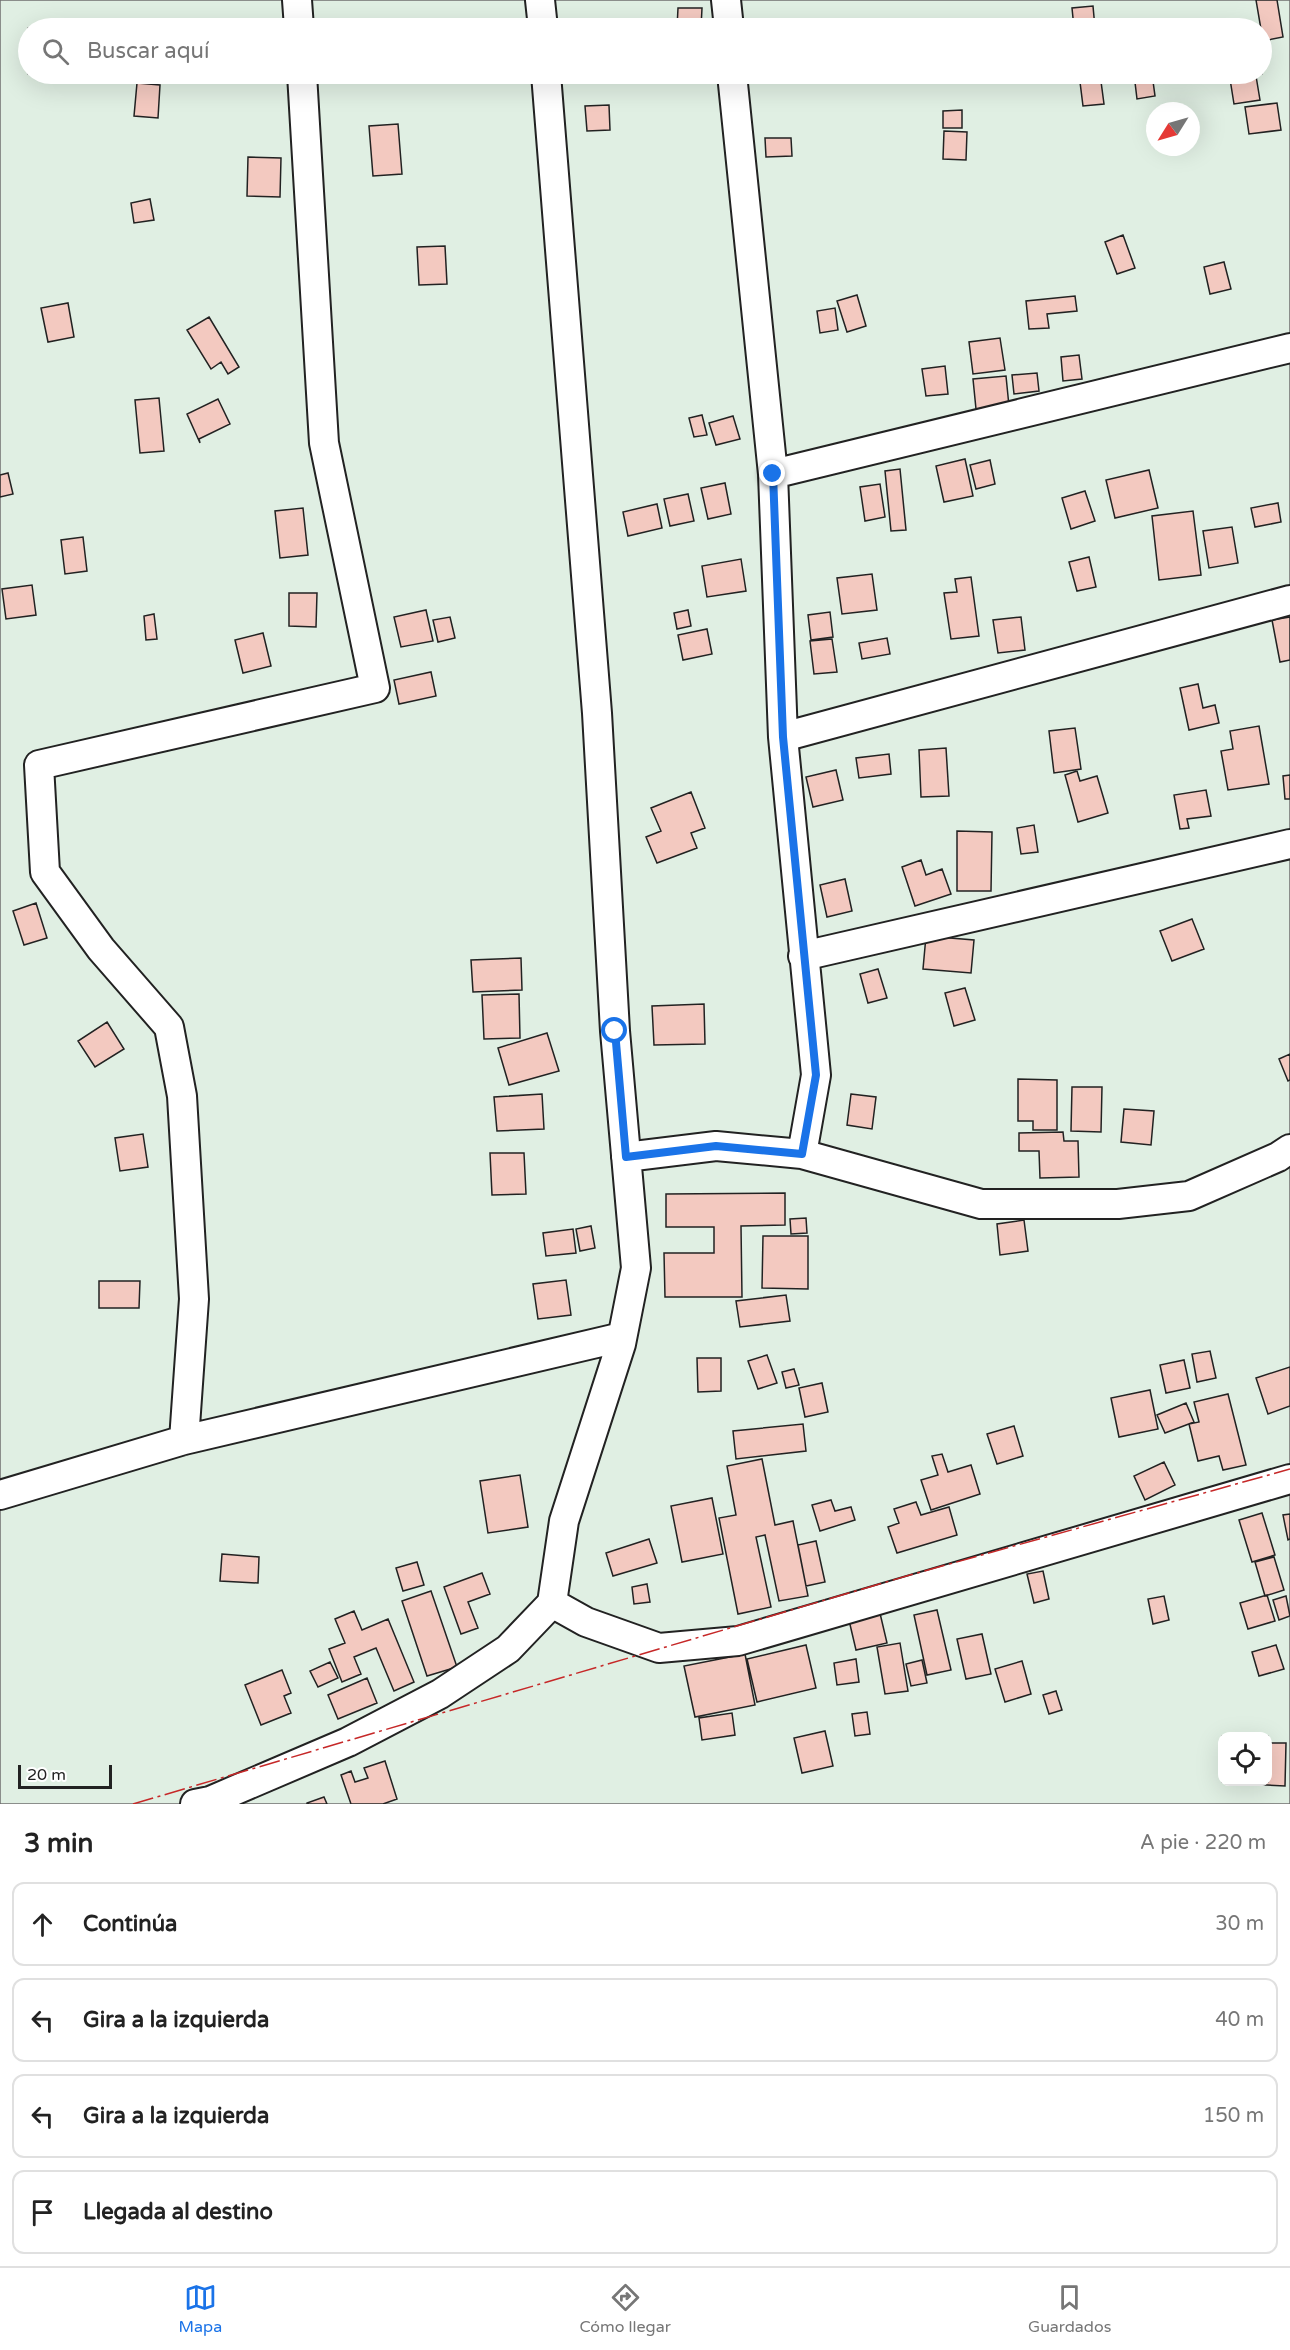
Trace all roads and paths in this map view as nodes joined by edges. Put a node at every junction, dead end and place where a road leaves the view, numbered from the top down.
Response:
1 (297, 0) edge
2 (540, 0) edge
3 (726, 0) edge
4 (298, 18) edge
5 (542, 18) edge
6 (728, 18) edge
7 (303, 84) edge
8 (547, 84) edge
9 (733, 84) edge
10 (1290, 348) edge
11 (773, 474) junction
12 (1290, 600) edge
13 (783, 737) junction
14 (1290, 844) edge
15 (803, 956) junction
16 (1290, 1149) edge
17 (802, 1154) junction
18 (626, 1157) junction
19 (622, 1337) junction
20 (184, 1440) junction
21 (1290, 1479) edge
22 (0, 1495) edge
23 (552, 1602) junction
24 (195, 1804) edge

1 - 4 street
2 - 5 street
3 - 6 street
7 - 20 street
8 - 18 street
9 - 11 street
10 - 11 street
11 - 13 street
12 - 13 street
13 - 15 street
14 - 15 street
15 - 17 street
16 - 17 street
17 - 18 street
18 - 19 street
19 - 20 street
19 - 23 street
20 - 22 street
21 - 23 street
23 - 24 street

